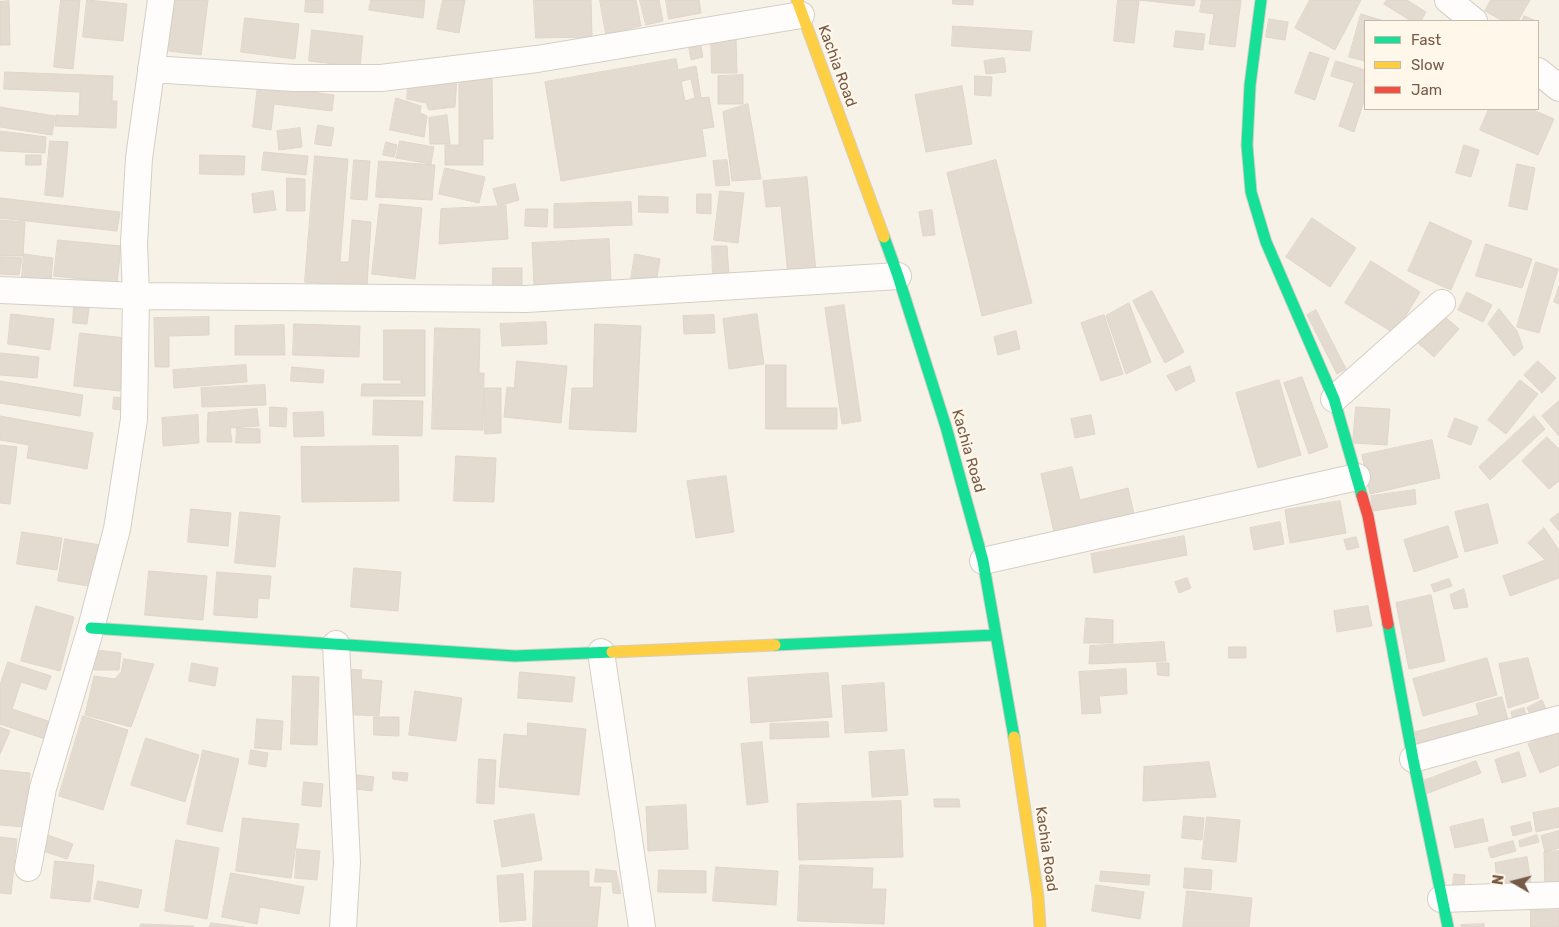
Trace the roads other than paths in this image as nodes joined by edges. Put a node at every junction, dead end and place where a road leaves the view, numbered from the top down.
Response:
1 (161, 0) edge
2 (1261, 0) edge
3 (1448, 0) edge
4 (799, 7) edge
5 (1473, 20) edge
6 (151, 69) junction
7 (1539, 72) edge
8 (1559, 88) edge
9 (898, 276) junction
10 (0, 290) edge
11 (136, 296) junction
12 (1442, 303) dead end
13 (1334, 399) junction
14 (1356, 477) junction
15 (983, 561) junction
16 (91, 628) junction
17 (996, 635) junction
18 (336, 644) junction
19 (601, 652) junction
20 (1559, 719) edge
21 (1413, 759) junction
22 (28, 868) dead end
23 (1559, 895) edge
24 (1441, 899) junction
25 (343, 927) edge
26 (642, 927) edge
27 (1040, 927) edge
28 (1448, 927) edge

1 - 6 street
2 - 13 main road
3 - 5 street
4 - 6 street
4 - 9 main road, Kachia Road
6 - 11 street
7 - 8 street
9 - 11 street
9 - 15 main road, Kachia Road
10 - 11 street
11 - 16 street
12 - 13 street
13 - 14 main road
14 - 15 street
14 - 21 main road
15 - 17 main road, Kachia Road
16 - 18 main road
16 - 22 street
17 - 19 main road
17 - 27 main road, Kachia Road
18 - 19 main road
18 - 25 street
19 - 26 street
20 - 21 street
21 - 24 main road
23 - 24 street
24 - 28 main road

